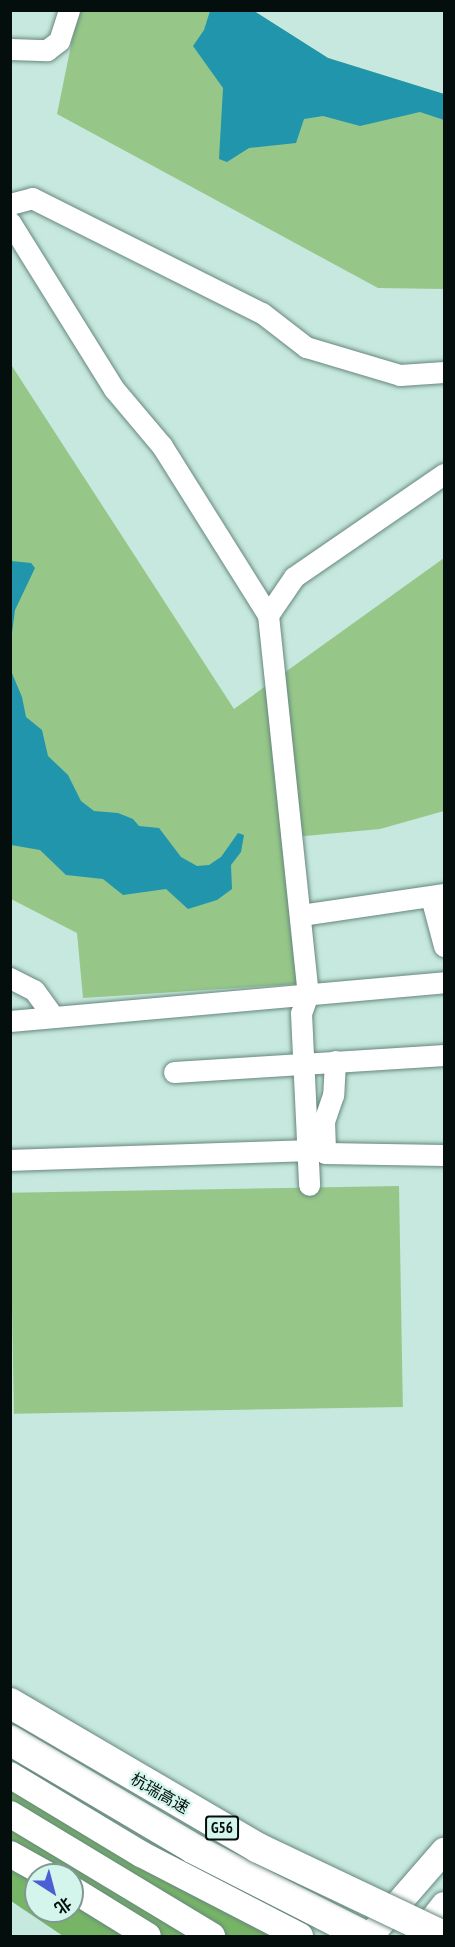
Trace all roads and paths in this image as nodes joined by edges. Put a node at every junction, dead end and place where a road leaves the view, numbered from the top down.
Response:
1 (69, 10) edge
2 (10, 49) edge
3 (10, 204) edge
4 (10, 222) edge
5 (444, 372) edge
6 (444, 474) edge
7 (268, 615) junction
8 (438, 895) edge
9 (301, 915) junction
10 (444, 946) edge
11 (10, 978) edge
12 (444, 982) edge
13 (308, 994) junction
14 (53, 1016) junction
15 (10, 1021) edge
16 (444, 1055) edge
17 (335, 1061) junction
18 (304, 1062) junction
19 (174, 1072) dead end
20 (309, 1150) junction
21 (444, 1155) edge
22 (10, 1160) edge
23 (309, 1185) dead end
24 (10, 1703) edge
25 (10, 1728) edge
26 (10, 1740) edge
27 (10, 1775) edge
28 (14, 1816) edge
29 (444, 1851) edge
30 (10, 1854) edge
31 (26, 1863) edge
32 (84, 1896) edge
33 (444, 1905) edge
34 (148, 1936) edge
35 (212, 1936) edge
36 (300, 1936) edge
37 (365, 1936) edge
38 (370, 1936) edge
39 (420, 1936) edge
40 (443, 1936) edge

1 - 2 street
3 - 5 street
4 - 7 street
6 - 7 street
7 - 9 street
8 - 9 street
8 - 10 street
9 - 13 street
11 - 14 street
12 - 13 street
13 - 14 street
13 - 18 street
14 - 15 street
16 - 17 street
17 - 18 street
17 - 21 street
18 - 19 street
18 - 20 street
20 - 22 street
20 - 23 street
24 - 40 highway, 杭瑞高速 / G56, bridge
25 - 38 main road
26 - 37 highway, 杭瑞高速 / G56
27 - 36 main road
28 - 35 main road
29 - 38 main road
30 - 31 main road
32 - 34 main road
33 - 39 main road

